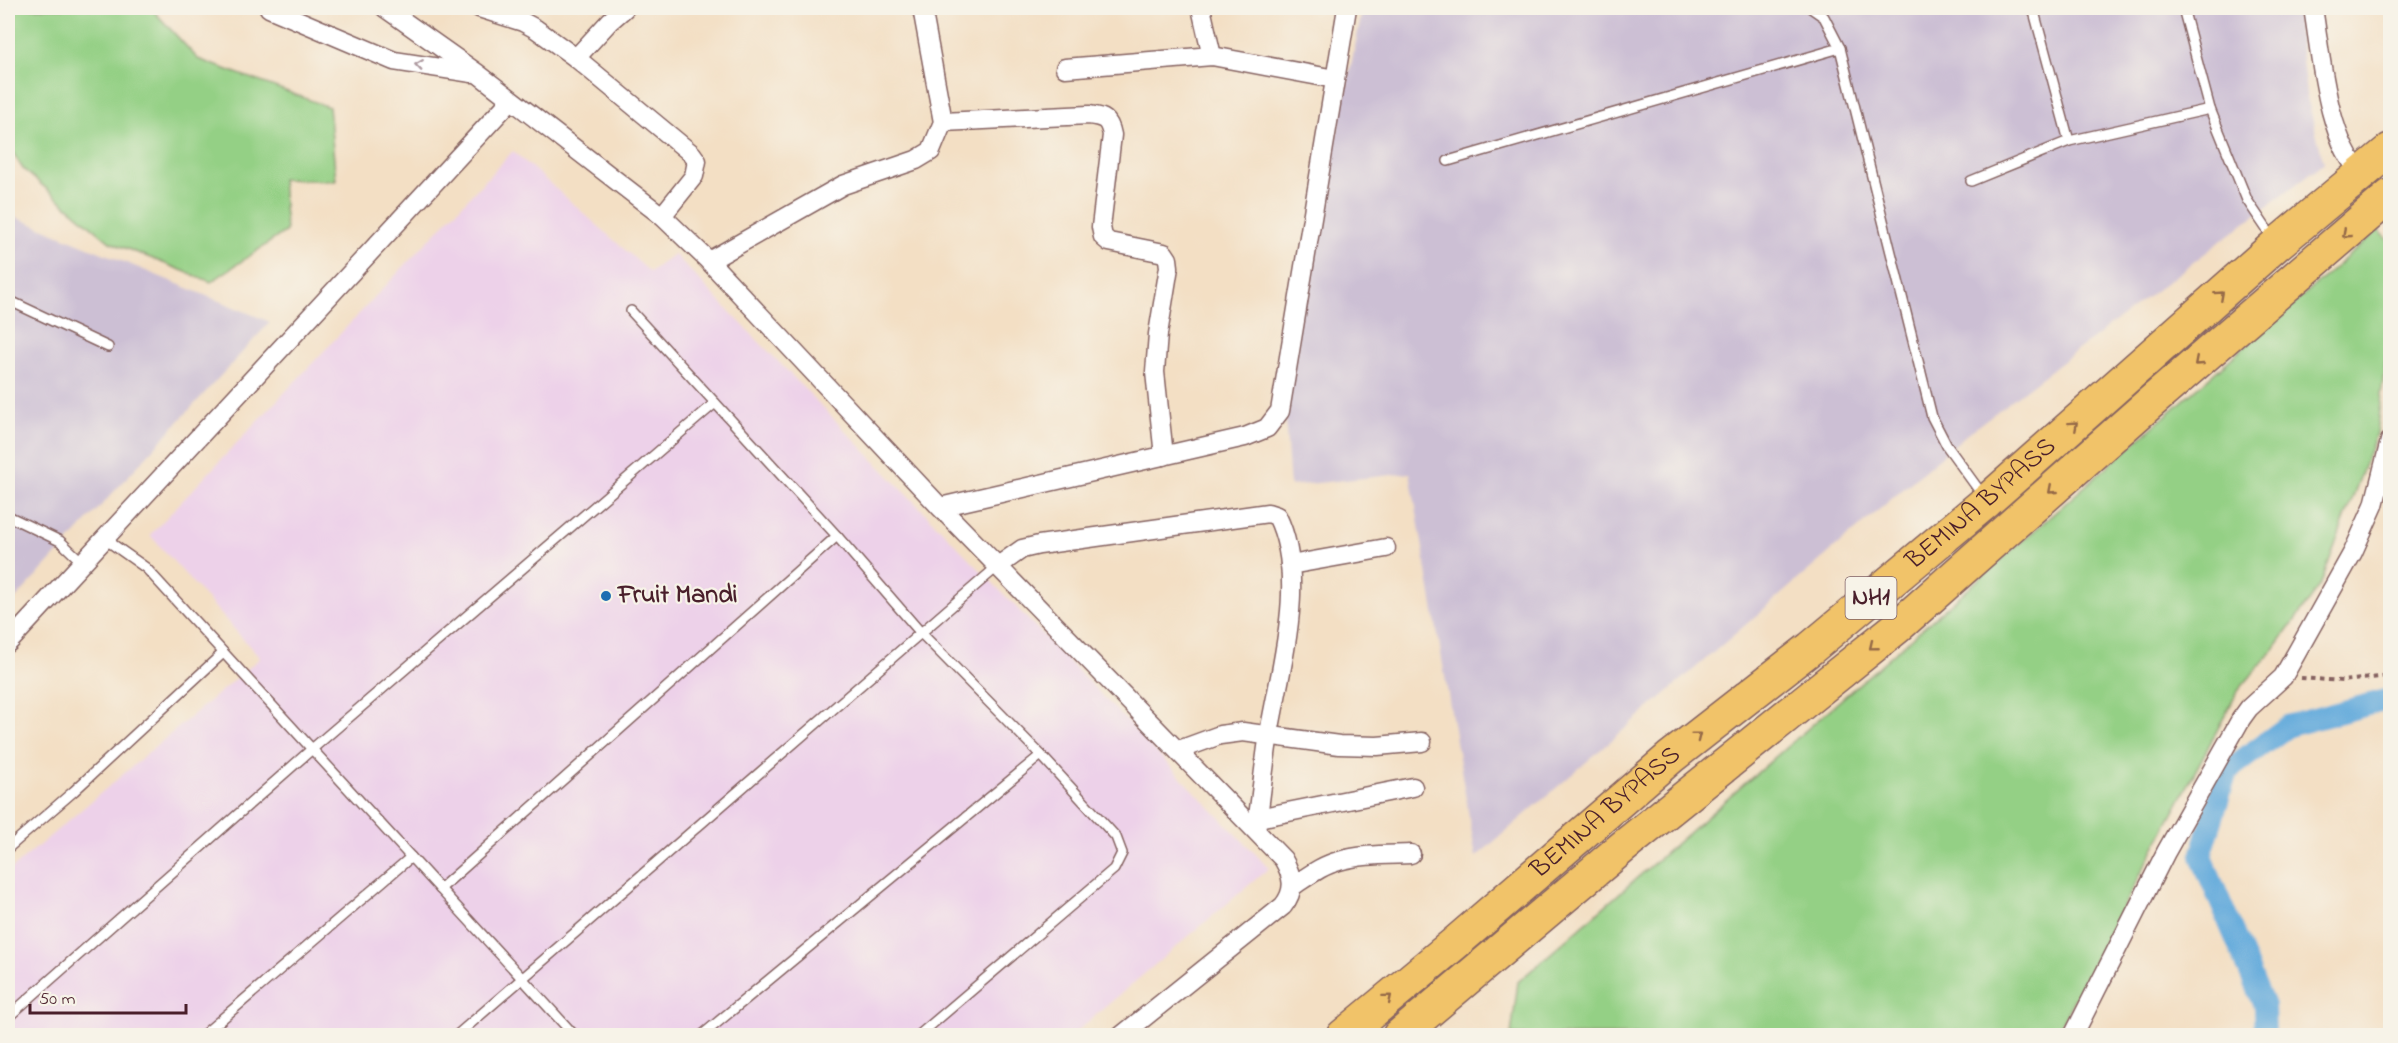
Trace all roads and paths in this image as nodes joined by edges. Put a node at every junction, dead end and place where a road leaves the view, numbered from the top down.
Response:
1 (269, 8) edge
2 (385, 8) edge
3 (479, 8) edge
4 (625, 8) edge
5 (922, 8) edge
6 (1202, 8) edge
7 (1347, 8) edge
8 (1811, 8) edge
9 (2033, 8) edge
10 (2183, 8) edge
11 (2313, 8) edge
12 (1840, 48) junction
13 (1212, 56) junction
14 (576, 58) junction
15 (1065, 68) dead end
16 (477, 73) junction
17 (1335, 78) junction
18 (511, 100) junction
19 (2210, 109) junction
20 (943, 122) junction
21 (2069, 141) junction
22 (2391, 150) edge
23 (1448, 161) dead end
24 (2362, 174) junction
25 (1971, 181) dead end
26 (2388, 203) edge
27 (662, 216) junction
28 (2277, 244) junction
29 (709, 261) junction
30 (8, 300) edge
31 (631, 311) dead end
32 (108, 347) dead end
33 (715, 403) junction
34 (2391, 441) edge
35 (1164, 456) junction
36 (1987, 501) junction
37 (940, 507) junction
38 (8, 516) edge
39 (837, 536) junction
40 (105, 539) junction
41 (1386, 548) dead end
42 (82, 562) junction
43 (1290, 565) junction
44 (998, 566) junction
45 (921, 633) junction
46 (8, 643) edge
47 (223, 653) junction
48 (2391, 676) edge
49 (2283, 677) junction
50 (1269, 735) junction
51 (1422, 742) dead end
52 (312, 749) junction
53 (1179, 750) junction
54 (1041, 755) junction
55 (1413, 787) dead end
56 (1257, 824) junction
57 (8, 848) edge
58 (1411, 854) dead end
59 (411, 857) junction
60 (1293, 886) junction
61 (440, 889) junction
62 (523, 979) junction
63 (8, 1017) edge
64 (202, 1035) edge
65 (456, 1035) edge
66 (575, 1035) edge
67 (701, 1035) edge
68 (918, 1035) edge
69 (1121, 1035) edge
70 (1343, 1035) edge
71 (1399, 1035) edge
72 (2073, 1035) edge

16 -> 1 street
2 - 16 street
3 - 14 street
4 - 14 street
5 - 20 street
6 - 13 street
7 - 17 street
8 - 12 lane
9 - 21 lane
10 - 19 lane
11 - 24 street
12 - 23 lane
12 - 36 lane
13 - 15 street
13 - 17 street
14 - 27 street
16 - 18 street
17 - 35 street
18 - 27 street
18 - 40 street
19 - 21 lane
19 - 28 lane
20 - 29 street
20 - 35 street
21 - 25 lane
22 - 24 highway, BEMINA BYPASS / NH1
24 - 28 highway, BEMINA BYPASS / NH1
26 -> 71 highway, BEMINA BYPASS / NH1
27 - 29 street
36 -> 28 highway, BEMINA BYPASS / NH1
29 - 37 street
30 - 32 lane
31 - 33 lane
33 - 39 lane
33 - 52 lane
34 - 49 street
35 - 37 street
70 -> 36 highway, BEMINA BYPASS / NH1
37 - 44 street
38 - 42 lane
39 - 45 lane
39 - 61 lane
40 - 42 street
40 - 47 lane
41 - 43 street
42 - 46 street
43 - 44 street
43 - 50 street
44 - 45 lane
44 - 53 street
45 - 54 lane
45 - 62 lane
47 - 52 lane
47 - 57 lane
48 - 49 path
49 - 72 street
50 - 51 street
50 - 53 street
50 - 56 street
52 - 59 lane
52 - 63 lane
53 - 56 street
54 - 67 lane
54 - 68 lane
55 - 56 street
56 - 60 street
58 - 60 street
59 - 61 lane
59 - 64 lane
60 - 69 street
61 - 62 lane
62 - 65 lane
62 - 66 lane

